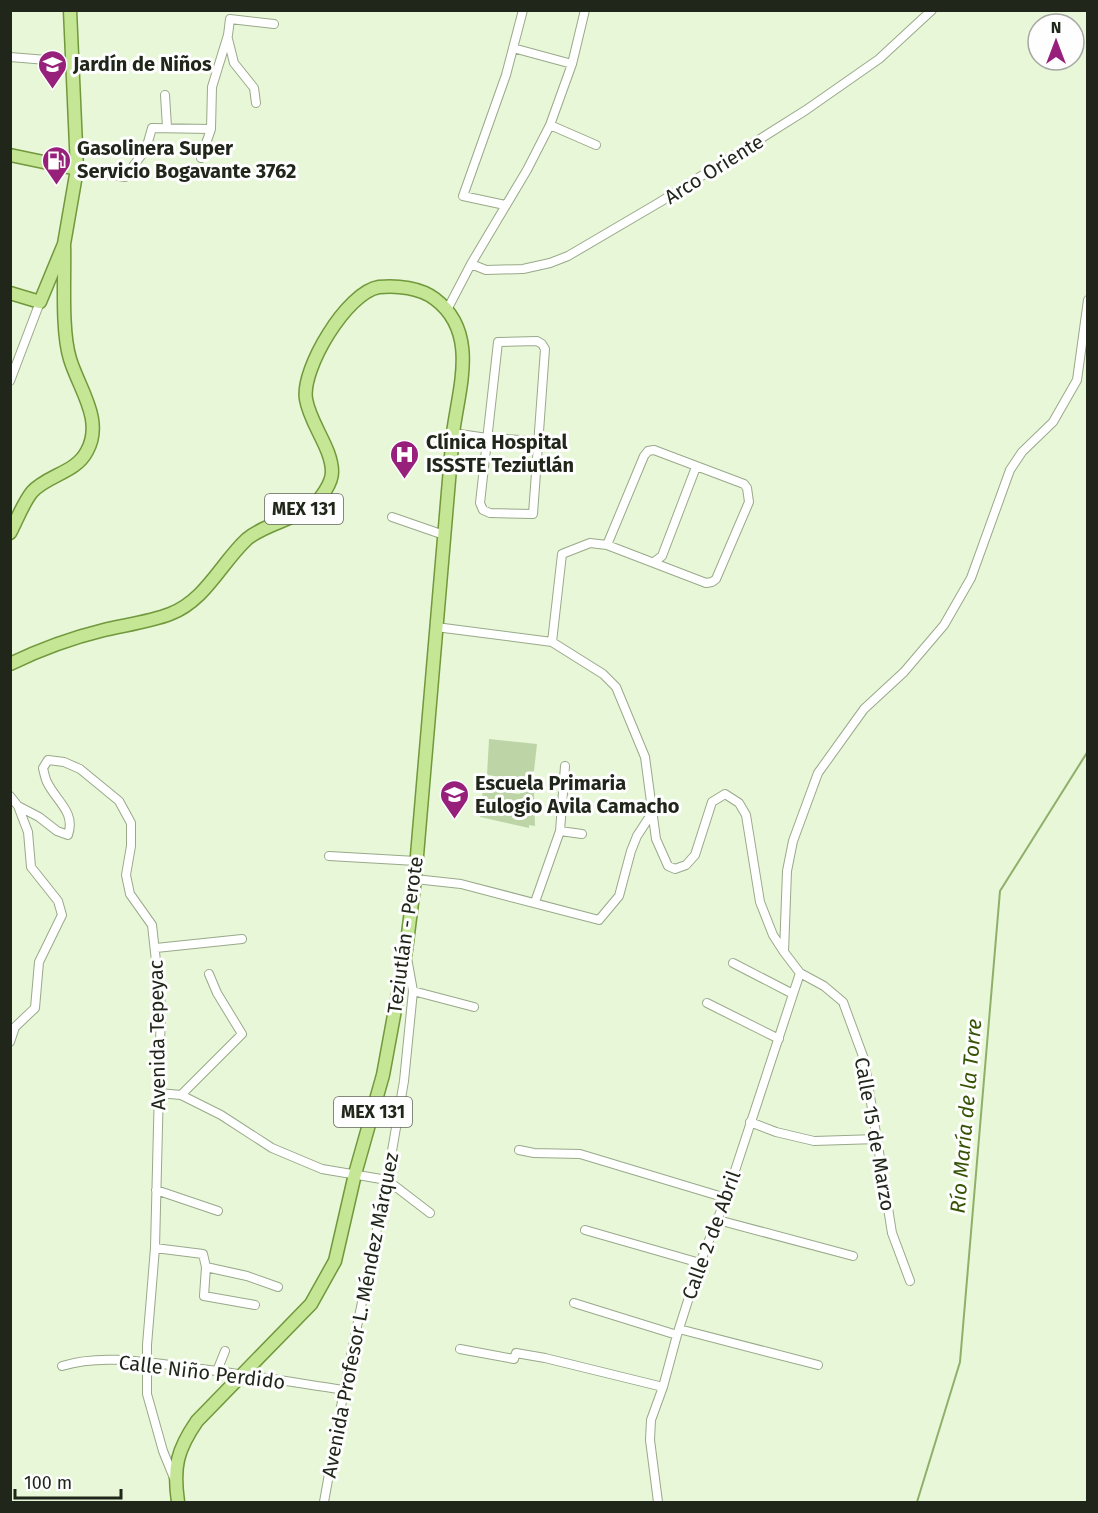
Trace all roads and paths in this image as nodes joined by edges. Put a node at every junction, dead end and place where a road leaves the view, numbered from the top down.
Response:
1 (70, 10) edge
2 (524, 10) edge
3 (585, 10) edge
4 (932, 10) edge
5 (274, 24) dead end
6 (228, 35) junction
7 (513, 48) junction
8 (10, 57) edge
9 (71, 62) junction
10 (572, 64) junction
11 (165, 95) dead end
12 (256, 103) dead end
13 (550, 124) junction
14 (167, 127) junction
15 (211, 129) junction
16 (596, 145) dead end
17 (10, 155) edge
18 (201, 158) dead end
19 (77, 169) junction
20 (505, 205) junction
21 (64, 244) junction
22 (471, 264) junction
23 (10, 293) edge
24 (1088, 300) edge
25 (40, 302) junction
26 (448, 308) junction
27 (10, 381) edge
28 (453, 433) junction
29 (487, 438) junction
30 (537, 441) junction
31 (696, 467) junction
32 (392, 517) dead end
33 (10, 533) edge
34 (444, 535) junction
35 (607, 545) junction
36 (654, 562) junction
37 (436, 627) junction
38 (552, 642) junction
39 (10, 664) edge
40 (566, 766) dead end
41 (10, 796) edge
42 (18, 807) junction
43 (652, 813) junction
44 (560, 831) junction
45 (582, 834) dead end
46 (329, 856) dead end
47 (416, 861) junction
48 (415, 879) junction
49 (535, 902) junction
50 (242, 939) dead end
51 (156, 948) junction
52 (406, 950) junction
53 (784, 952) junction
54 (733, 963) dead end
55 (800, 973) junction
56 (209, 974) dead end
57 (413, 991) junction
58 (793, 994) junction
59 (707, 1003) dead end
60 (474, 1007) dead end
61 (779, 1039) junction
62 (10, 1042) edge
63 (159, 1093) junction
64 (181, 1095) junction
65 (750, 1122) junction
66 (877, 1139) junction
67 (519, 1150) dead end
68 (355, 1174) junction
69 (387, 1180) junction
70 (156, 1190) junction
71 (726, 1197) junction
72 (218, 1211) dead end
73 (430, 1213) dead end
74 (718, 1220) junction
75 (585, 1230) dead end
76 (155, 1248) junction
77 (853, 1256) dead end
78 (700, 1263) junction
79 (206, 1267) junction
80 (910, 1281) dead end
81 (278, 1287) dead end
82 (574, 1303) dead end
83 (255, 1305) dead end
84 (678, 1332) junction
85 (460, 1349) dead end
86 (225, 1352) dead end
87 (147, 1362) junction
88 (818, 1365) dead end
89 (62, 1366) dead end
90 (217, 1371) junction
91 (243, 1374) junction
92 (663, 1387) junction
93 (344, 1390) junction
94 (175, 1479) junction
95 (178, 1503) edge
96 (324, 1503) edge
97 (658, 1503) edge

1 - 9 main road
2 - 7 street
3 - 10 street
4 - 22 street, Arco Oriente
5 - 6 street
6 - 12 street
6 - 15 street
7 - 10 street
7 - 20 street
8 - 9 street
9 - 19 main road
10 - 13 street
11 - 14 street
13 - 16 street
13 - 20 street
14 - 15 street
14 - 19 street
15 - 18 street
17 - 19 main road
19 - 21 main road
20 - 22 street
21 - 25 main road
21 - 33 main road
22 - 26 street
23 - 25 main road
24 - 53 street
25 - 27 street
26 - 28 main road, Teziutlán - Perote / MEX 131
26 - 39 main road, MEX 131
28 - 29 street
28 - 34 main road, Teziutlán - Perote / MEX 131
29 - 30 street
29 - 30 street
29 - 30 street
31 - 35 street
31 - 36 street
31 - 36 street
32 - 34 street
34 - 37 main road, Teziutlán - Perote / MEX 131
35 - 36 street
35 - 38 street
37 - 38 street
37 - 47 main road, Teziutlán - Perote / MEX 131
38 - 43 street
40 - 44 street
41 - 42 street, Avenida Tepeyac
42 - 51 street, Avenida Tepeyac
42 - 62 street
43 - 49 street
43 - 53 street
44 - 45 street
44 - 49 street
46 - 47 street
47 - 48 main road, Teziutlán - Perote / MEX 131
48 - 49 street
48 - 52 main road, Teziutlán - Perote / MEX 131
50 - 51 street
51 - 63 street, Avenida Tepeyac
52 - 57 street, Avenida Profesor L. Méndez Márquez
52 - 68 main road, Teziutlán - Perote / MEX 131
53 - 55 street
54 - 58 street
55 - 58 street, Calle 2 de Abril
55 - 66 street, Calle 15 de Marzo
56 - 64 street
57 - 60 street
57 - 69 street, Avenida Profesor L. Méndez Márquez
58 - 61 street, Calle 2 de Abril
59 - 61 street
61 - 65 street, Calle 2 de Abril
63 - 64 street
63 - 70 street, Avenida Tepeyac
64 - 68 street
65 - 66 street
65 - 71 street, Calle 2 de Abril
66 - 80 street, Calle 15 de Marzo
67 - 71 street
68 - 69 street
68 - 91 main road, Teziutlán - Perote / MEX 131
69 - 73 street
69 - 93 street, Avenida Profesor L. Méndez Márquez
70 - 72 street
70 - 76 street, Avenida Tepeyac
71 - 74 street, Calle 2 de Abril
74 - 77 street
74 - 78 street, Calle 2 de Abril
75 - 78 street
76 - 79 street
76 - 87 street, Avenida Tepeyac
78 - 84 street, Calle 2 de Abril
79 - 81 street
79 - 83 street
82 - 84 street
84 - 88 street
84 - 92 street, Calle 2 de Abril
85 - 92 street
86 - 90 street
87 - 89 street, Calle Niño Perdido
87 - 90 street, Calle Niño Perdido
87 - 94 street, Avenida Tepeyac
90 - 91 street, Calle Niño Perdido
91 - 93 street, Calle Niño Perdido
91 - 94 main road, Teziutlán - Perote / MEX 131
92 - 97 street, Calle 2 de Abril
93 - 96 street, Avenida Profesor L. Méndez Márquez
94 - 95 main road, Teziutlán - Perote / MEX 131

